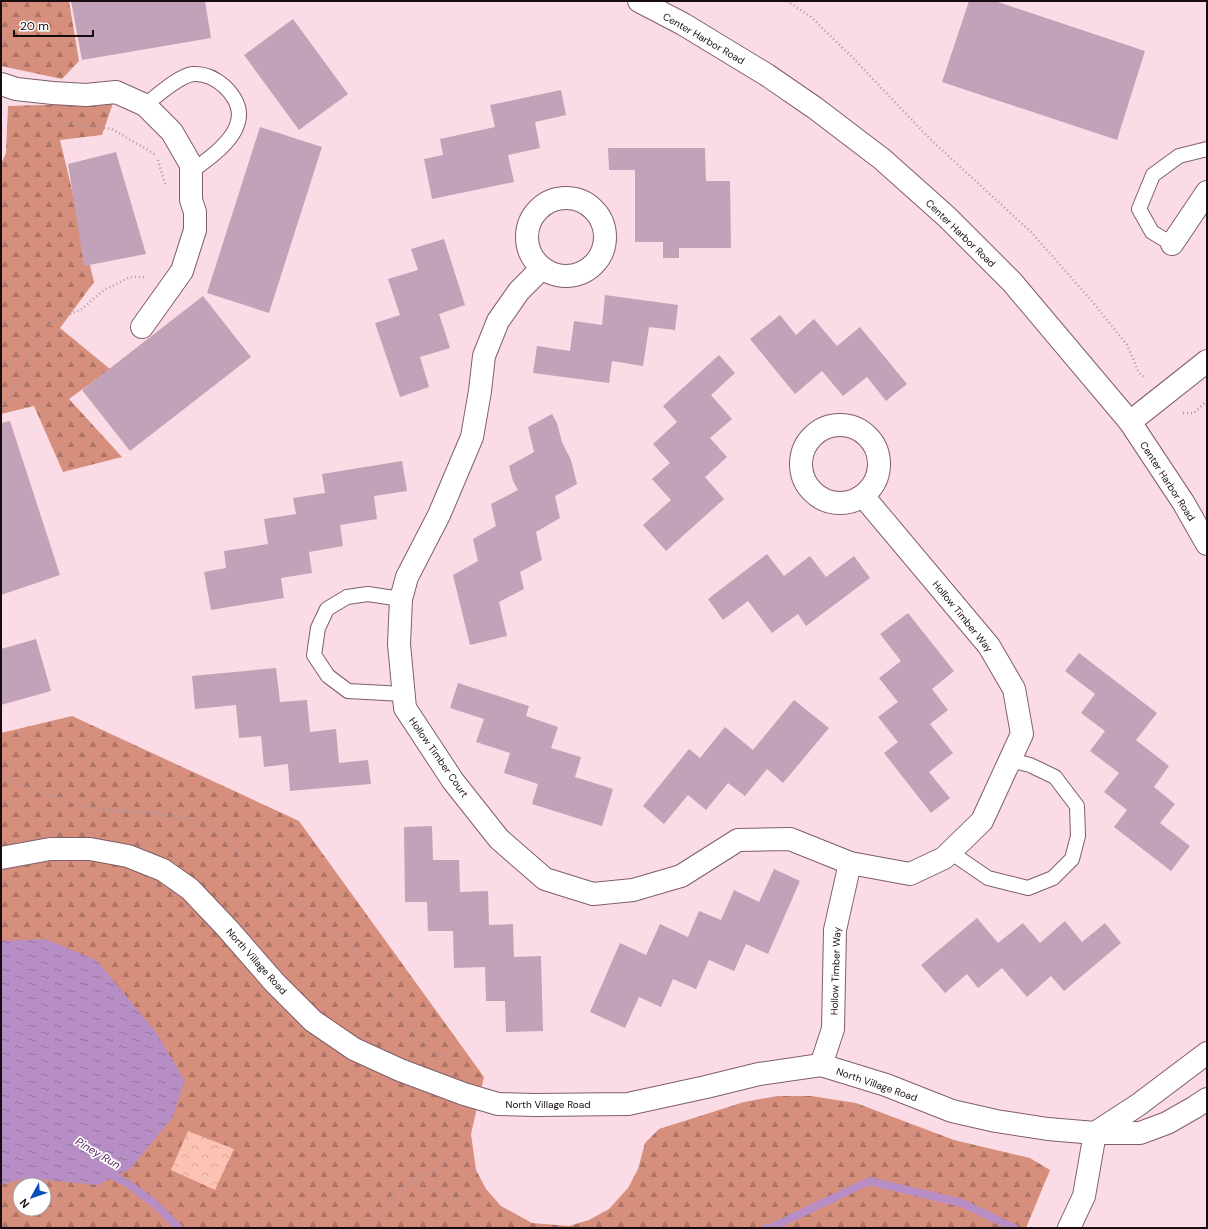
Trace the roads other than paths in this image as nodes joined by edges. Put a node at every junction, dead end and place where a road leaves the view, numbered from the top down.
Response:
1 (639, 1) edge
2 (1, 84) edge
3 (145, 105) junction
4 (1207, 149) edge
5 (192, 171) junction
6 (1207, 192) edge
7 (1172, 244) joint
8 (542, 268) dead end
9 (142, 327) dead end
10 (1207, 361) edge
11 (1130, 422) junction
12 (862, 496) dead end
13 (1207, 544) edge
14 (401, 599) junction
15 (404, 694) junction
16 (1010, 760) junction
17 (950, 852) junction
18 (1, 858) edge
19 (850, 863) junction
20 (1207, 1053) edge
21 (821, 1065) junction
22 (1207, 1099) edge
23 (1095, 1133) junction
24 (1069, 1228) edge

1 - 11 street, Center Harbor Road
2 - 3 street
3 - 5 street
3 - 5 lane
4 - 7 lane
5 - 9 street
6 - 7 street
8 - 14 street, Hollow Timber Court
10 - 11 street
11 - 13 street, Center Harbor Road
12 - 16 street, Hollow Timber Way
14 - 15 street, Hollow Timber Court
14 - 15 lane
15 - 19 street, Hollow Timber Court
16 - 17 street, Hollow Timber Way
16 - 17 lane
17 - 19 street, Hollow Timber Way
18 - 21 street, North Village Road
19 - 21 street, Hollow Timber Way
20 - 23 street
21 - 23 street, North Village Road
22 - 23 street, North Village Road
23 - 24 street

